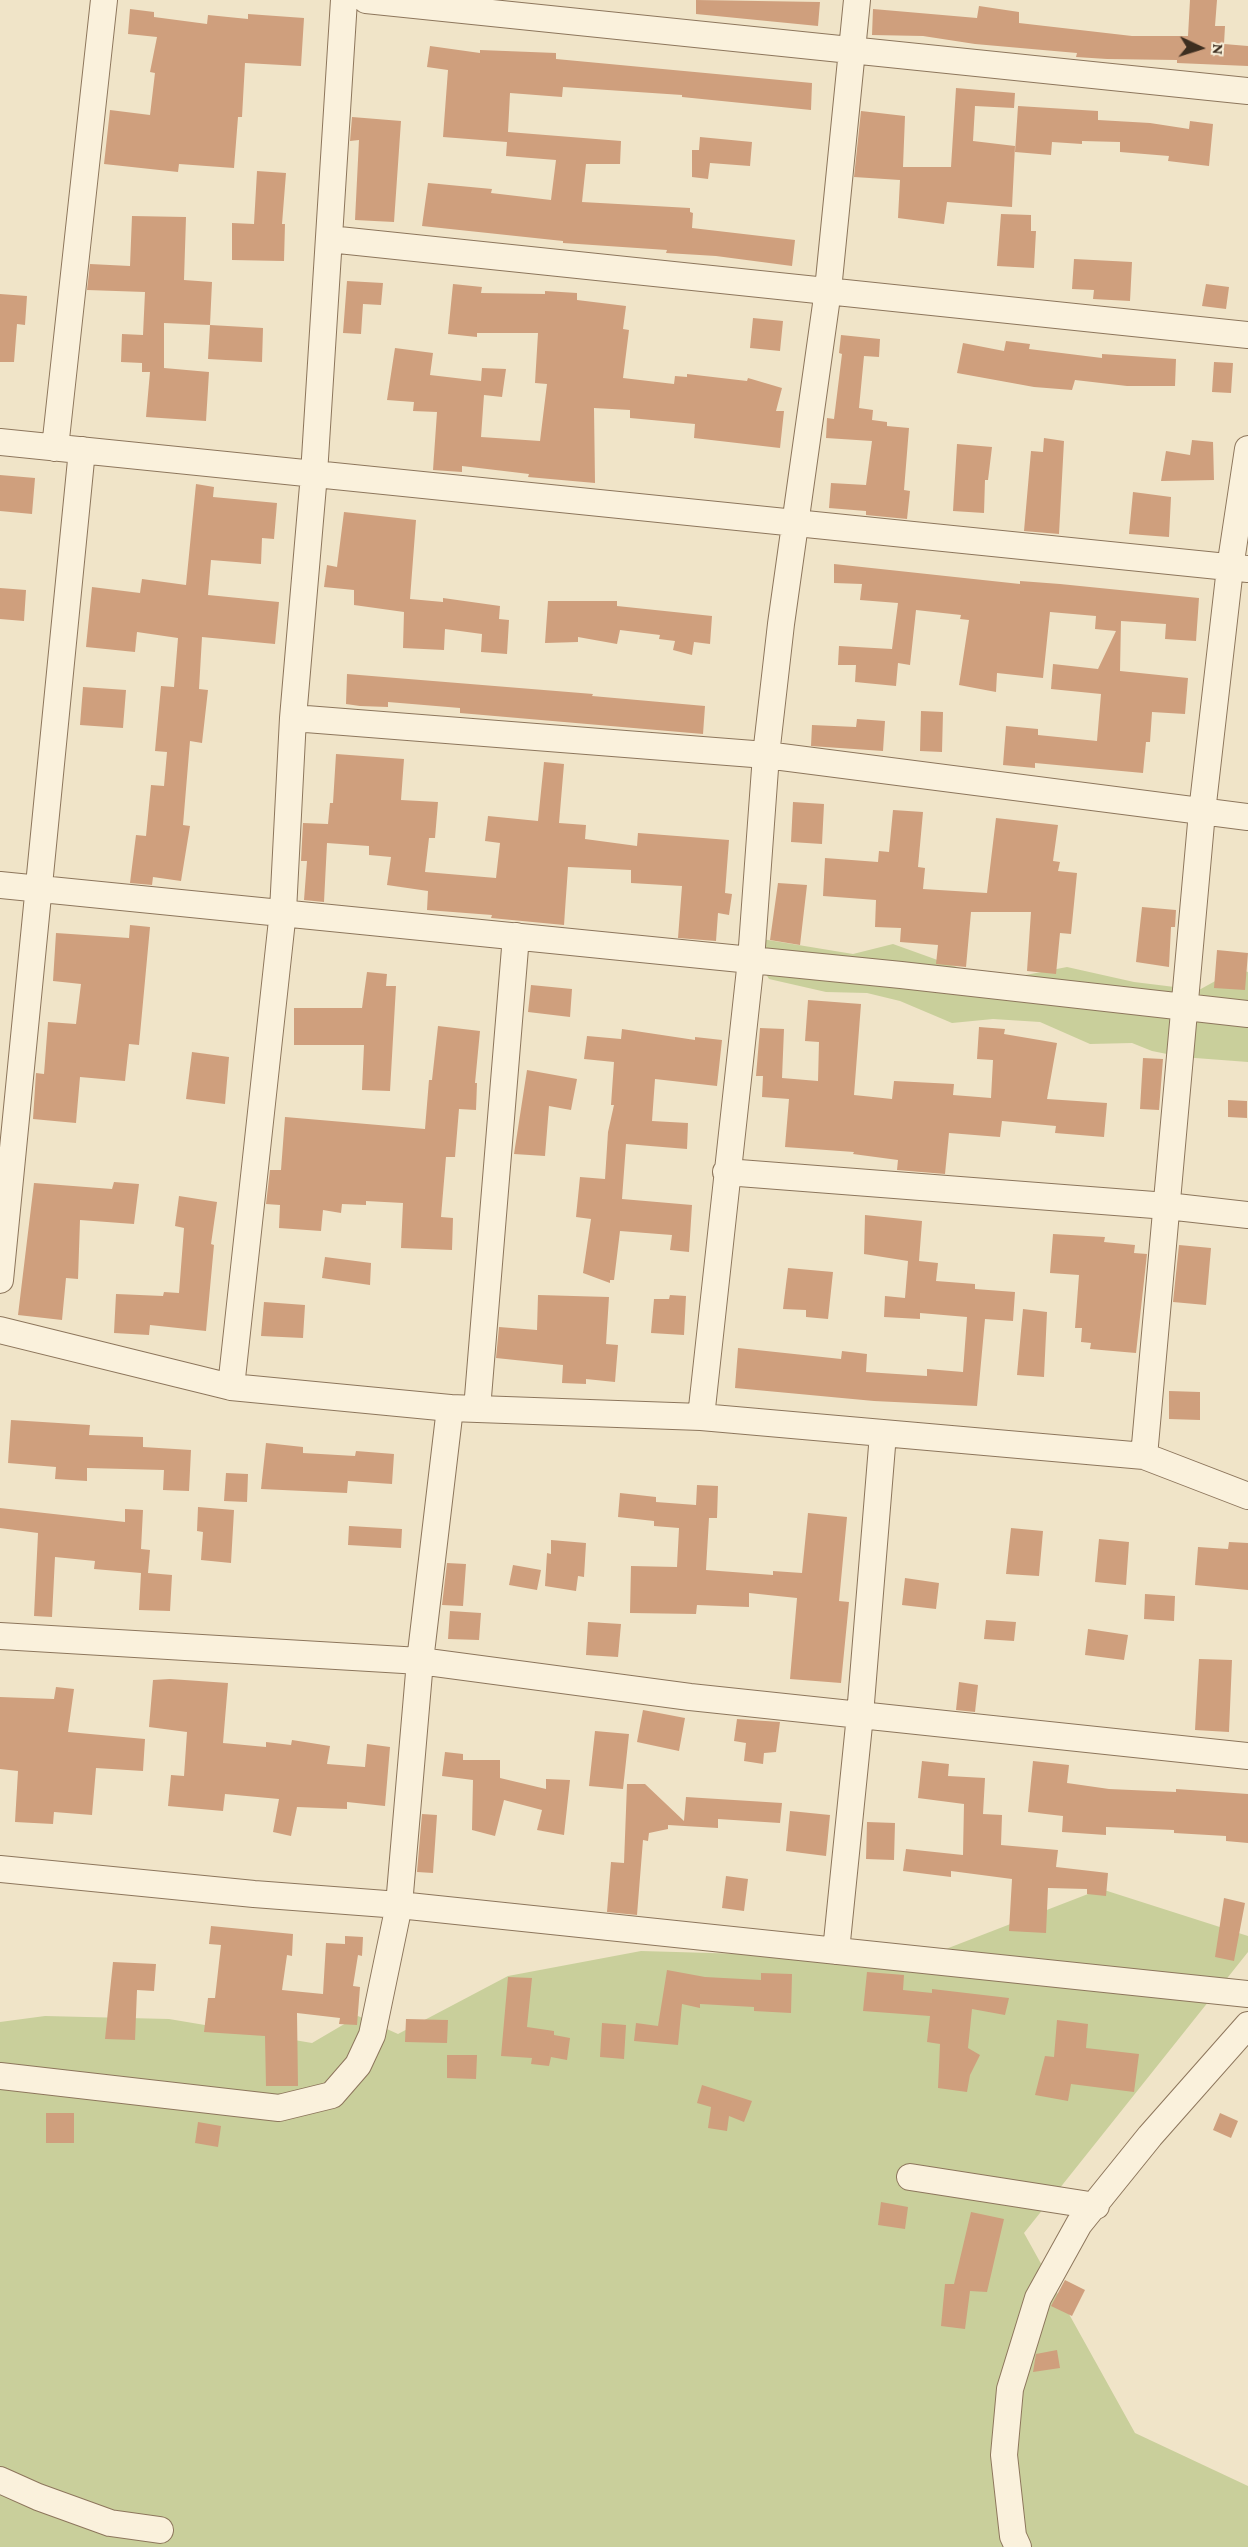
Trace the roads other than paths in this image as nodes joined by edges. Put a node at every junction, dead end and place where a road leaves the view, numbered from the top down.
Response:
1 (104, 0) edge
2 (344, 0) edge
3 (366, 0) edge
4 (857, 0) edge
5 (851, 49) junction
6 (1248, 91) edge
7 (329, 239) junction
8 (828, 290) junction
9 (1248, 335) edge
10 (0, 442) edge
11 (55, 447) junction
12 (1248, 449) edge
13 (82, 450) junction
14 (314, 474) junction
15 (795, 522) junction
16 (1239, 568) edge
17 (293, 718) junction
18 (766, 755) junction
19 (1202, 812) junction
20 (1248, 817) edge
21 (0, 885) edge
22 (39, 889) junction
23 (283, 912) junction
24 (516, 936) junction
25 (751, 960) junction
26 (1185, 1007) junction
27 (1248, 1014) edge
28 (726, 1172) junction
29 (1167, 1206) junction
30 (1248, 1215) edge
31 (0, 1280) edge
32 (0, 1330) edge
33 (231, 1387) junction
34 (450, 1408) junction
35 (477, 1409) junction
36 (701, 1416) junction
37 (883, 1434) junction
38 (1144, 1456) junction
39 (1248, 1496) edge
40 (0, 1636) edge
41 (420, 1661) junction
42 (860, 1715) junction
43 (1248, 1756) edge
44 (0, 1869) edge
45 (399, 1905) junction
46 (836, 1951) junction
47 (1248, 1994) edge
48 (1248, 2025) edge
49 (0, 2076) edge
50 (910, 2177) dead end
51 (1096, 2206) junction
52 (0, 2480) edge
53 (160, 2530) dead end
54 (1018, 2547) edge

1 - 11 street
2 - 7 street
3 - 5 street
4 - 5 street
5 - 6 street
5 - 8 street
7 - 8 street
7 - 14 street
8 - 9 street
8 - 15 street
10 - 11 street
11 - 13 street
12 - 16 street
13 - 14 street
13 - 22 street
14 - 15 street
14 - 17 street
15 - 16 street
15 - 18 street
16 - 19 street
17 - 18 street
17 - 23 street
18 - 19 street
18 - 25 street
19 - 20 street
19 - 26 street
21 - 22 street
22 - 23 street
22 - 31 street
23 - 24 street
23 - 33 street
24 - 25 street
24 - 35 street
25 - 26 street
25 - 28 street
26 - 27 street
26 - 29 street
28 - 29 street
28 - 36 street
29 - 30 street
29 - 38 street
32 - 33 street
33 - 34 street
34 - 35 street
34 - 41 street
35 - 36 street
36 - 37 street
37 - 38 street
37 - 42 street
38 - 39 street
40 - 41 street
41 - 42 street
41 - 45 street
42 - 43 street
42 - 46 street
44 - 45 street
45 - 46 street
45 - 49 street
46 - 47 street
48 - 51 street
50 - 51 street
51 - 54 street
52 - 53 street

